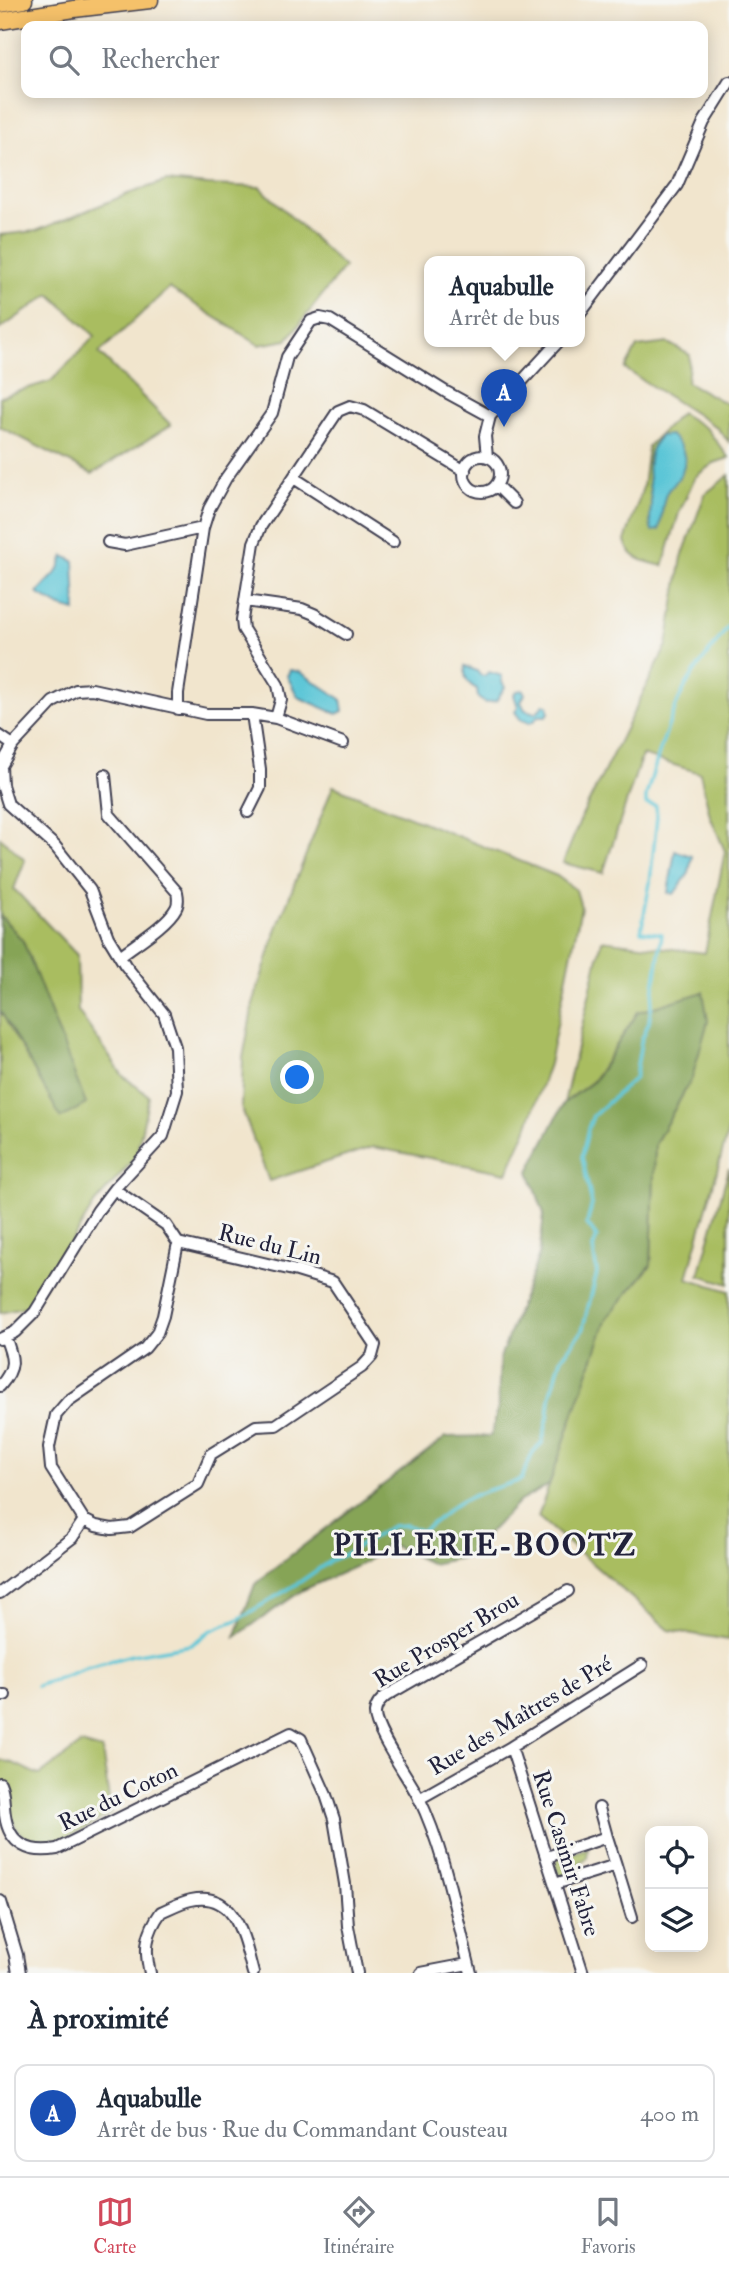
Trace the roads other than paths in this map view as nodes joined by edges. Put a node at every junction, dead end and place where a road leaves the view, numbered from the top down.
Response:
1 (24, 0) edge
2 (150, 0) edge
3 (0, 4) edge
4 (0, 21) edge
5 (729, 82) edge
6 (585, 307) edge
7 (553, 347) edge
8 (490, 416) junction
9 (488, 457) junction
10 (465, 471) junction
11 (293, 478) junction
12 (496, 485) junction
13 (514, 503) dead end
14 (203, 528) junction
15 (108, 542) dead end
16 (393, 542) dead end
17 (245, 601) junction
18 (346, 635) dead end
19 (178, 709) junction
20 (252, 714) junction
21 (275, 718) junction
22 (0, 736) edge
23 (343, 743) dead end
24 (13, 745) junction
25 (105, 775) dead end
26 (248, 811) dead end
27 (120, 956) junction
28 (114, 1189) junction
29 (178, 1243) junction
30 (2, 1338) edge
31 (0, 1386) edge
32 (84, 1520) junction
33 (568, 1591) dead end
34 (0, 1593) edge
35 (642, 1665) dead end
36 (511, 1747) junction
37 (0, 1783) edge
38 (419, 1799) junction
39 (599, 1808) dead end
40 (607, 1837) junction
41 (547, 1857) junction
42 (616, 1865) junction
43 (555, 1884) junction
44 (0, 1902) edge
45 (632, 1916) dead end
46 (470, 1968) edge
47 (19, 1973) edge
48 (150, 1973) edge
49 (253, 1973) edge
50 (357, 1973) edge
51 (421, 1973) edge
52 (583, 1973) edge

1 - 3 main road
2 - 4 main road
5 - 6 street
7 - 8 street
8 - 9 street
8 - 14 street
9 - 10 street
9 - 12 street
10 - 11 street
10 - 12 street
11 - 16 street
11 - 17 street
12 - 13 street
14 - 15 street
14 - 19 street
17 - 18 street
17 - 21 street
19 - 20 street
19 - 24 street
20 - 21 street
20 - 26 street
21 - 23 street
22 - 24 street
24 - 27 street
25 - 27 street
27 - 28 street
28 - 29 street
28 - 30 street
29 - 32 street
29 - 32 street, Rue du Lin
30 - 31 street
32 - 34 street
33 - 38 street, Rue Prosper Brou
35 - 36 street, Rue des Maîtres de Pré
36 - 38 street, Rue des Maîtres de Pré
36 - 41 street, Rue Casimir Fabre
37 - 50 street, Rue du Coton
38 - 46 street, Rue Prosper Brou
39 - 40 street
40 - 41 street
40 - 42 street
41 - 43 street, Rue Casimir Fabre
42 - 43 street
42 - 45 street
43 - 52 street, Rue Casimir Fabre
44 - 47 street
46 - 51 street
48 - 49 street

